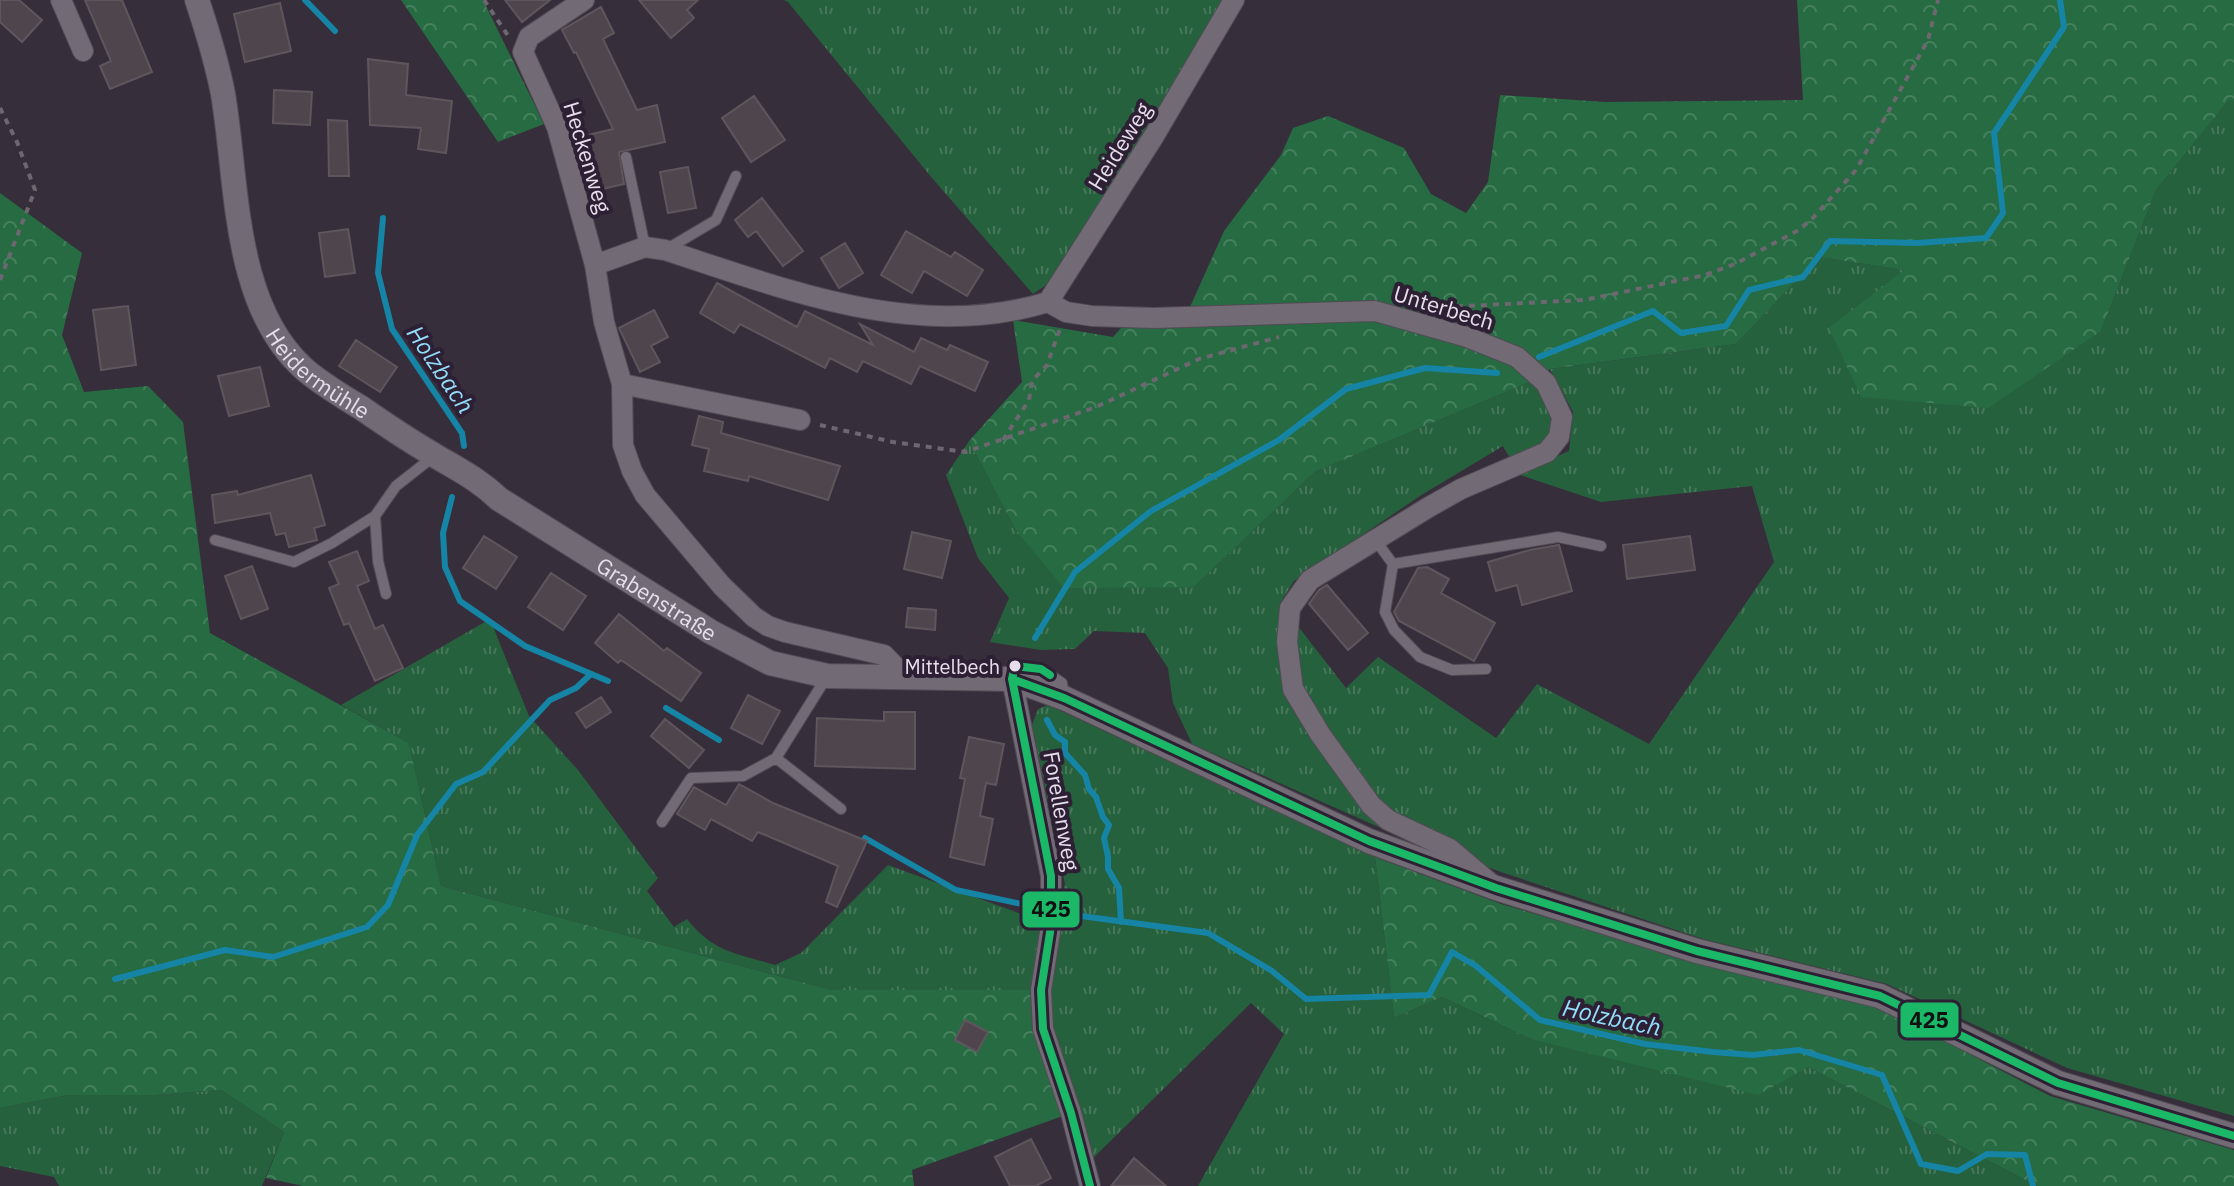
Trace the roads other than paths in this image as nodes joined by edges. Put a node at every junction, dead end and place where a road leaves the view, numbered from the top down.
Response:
1 (61, 0) edge
2 (197, 0) edge
3 (584, 0) edge
4 (1234, 0) edge
5 (83, 51) dead end
6 (626, 157) dead end
7 (736, 176) dead end
8 (655, 248) junction
9 (595, 265) junction
10 (1049, 307) junction
11 (622, 384) junction
12 (800, 420) road end
13 (435, 456) junction
14 (375, 516) junction
15 (215, 540) dead end
16 (1376, 541) junction
17 (1601, 546) dead end
18 (1393, 564) junction
19 (386, 594) dead end
20 (1486, 669) dead end
21 (827, 676) junction
22 (905, 677) junction
23 (1012, 679) junction
24 (776, 758) junction
25 (841, 809) dead end
26 (662, 822) dead end
27 (1496, 888) junction
28 (2234, 1136) edge
29 (1090, 1186) edge

1 - 5 street
2 - 13 street, Heidermühle
3 - 9 street, Heckenweg
4 - 10 street, Heideweg
6 - 8 lane
7 - 8 lane
8 - 9 street
8 - 10 street
9 - 11 street
10 - 16 street, Unterbech
11 - 12 street
11 - 22 street
13 - 14 lane
13 - 21 street, Grabenstraße
14 - 15 lane
14 - 19 lane
16 - 18 lane
16 - 27 street, Unterbech
17 - 18 lane
18 - 20 lane
21 - 22 street, Grabenstraße
21 - 24 lane
22 - 23 street, Grabenstraße
23 - 27 street, Grabenstraße
23 - 29 street, Forellenweg
24 - 25 lane
24 - 26 lane
27 - 28 street, Grabenstraße

